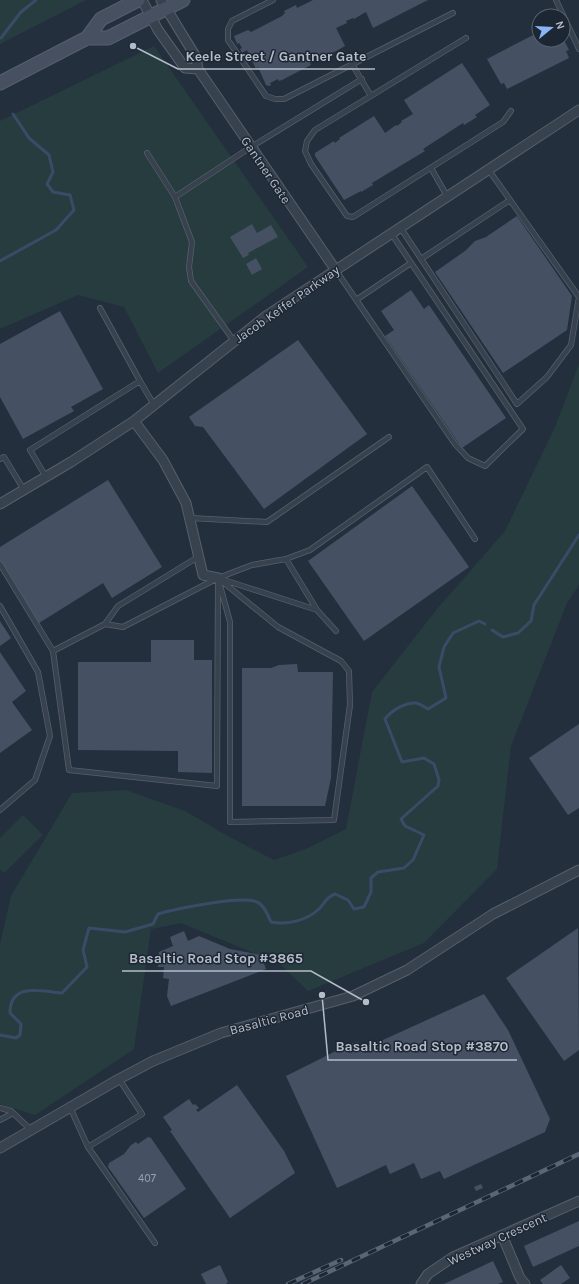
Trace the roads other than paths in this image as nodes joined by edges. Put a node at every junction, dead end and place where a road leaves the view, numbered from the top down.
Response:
1 (138, 0) edge
2 (142, 0) edge
3 (183, 0) edge
4 (273, 0) edge
5 (556, 0) edge
6 (164, 4) edge
7 (454, 13) dead end
8 (151, 17) junction
9 (87, 38) junction
10 (466, 38) dead end
11 (579, 50) edge
12 (352, 64) junction
13 (198, 70) junction
14 (362, 80) junction
15 (0, 83) edge
16 (371, 96) junction
17 (579, 110) edge
18 (511, 111) dead end
19 (251, 148) junction
20 (147, 153) dead end
21 (431, 168) junction
22 (488, 169) junction
23 (447, 196) junction
24 (175, 197) junction
25 (510, 200) junction
26 (400, 227) junction
27 (391, 232) junction
28 (421, 259) junction
29 (411, 263) junction
30 (335, 269) junction
31 (356, 300) junction
32 (100, 308) dead end
33 (234, 341) junction
34 (140, 381) junction
35 (154, 405) junction
36 (134, 421) junction
37 (389, 437) dead end
38 (0, 460) edge
39 (46, 477) junction
40 (24, 490) junction
41 (0, 504) edge
42 (190, 518) junction
43 (475, 539) dead end
44 (198, 557) junction
45 (286, 559) junction
46 (0, 564) edge
47 (218, 578) junction
48 (0, 606) edge
49 (317, 610) junction
50 (105, 624) junction
51 (336, 631) dead end
52 (54, 651) junction
53 (0, 810) edge
54 (579, 870) edge
55 (119, 1078) junction
56 (70, 1107) junction
57 (0, 1108) edge
58 (13, 1113) junction
59 (0, 1120) edge
60 (31, 1130) junction
61 (88, 1147) junction
62 (0, 1148) edge
63 (579, 1201) edge
64 (502, 1235) junction
65 (155, 1243) dead end
66 (421, 1284) edge
67 (525, 1284) edge

1 - 9 main road
2 - 8 street
3 - 6 main road
4 - 12 lane
5 - 11 lane
6 - 8 main road
6 - 13 street, Gantner Gate
7 - 12 lane
8 - 9 main road
8 - 13 street
9 - 15 main road
10 - 16 lane
12 - 14 lane
13 - 19 street, Gantner Gate
14 - 16 lane
14 - 19 lane
16 - 21 lane
17 - 22 street, Jacob Keffer Parkway
18 - 21 lane
19 - 24 lane
19 - 30 street, Gantner Gate
20 - 24 lane
21 - 23 lane
22 - 23 street, Jacob Keffer Parkway
22 - 25 lane
23 - 26 street, Jacob Keffer Parkway
24 - 33 lane
25 - 28 lane
25 - 28 lane
26 - 27 street, Jacob Keffer Parkway
26 - 28 lane
27 - 29 lane
27 - 30 street, Jacob Keffer Parkway
29 - 31 lane
29 - 31 lane
30 - 31 lane
30 - 33 street, Jacob Keffer Parkway
32 - 34 lane
33 - 35 street, Jacob Keffer Parkway
34 - 35 lane
34 - 39 lane
35 - 36 street, Jacob Keffer Parkway
36 - 39 street, Jacob Keffer Parkway
36 - 42 street
37 - 42 lane
38 - 40 lane
39 - 40 street, Jacob Keffer Parkway
40 - 41 street, Jacob Keffer Parkway
42 - 44 street
43 - 45 lane
44 - 47 street
44 - 50 lane
45 - 47 lane
45 - 49 lane
46 - 52 lane
47 - 47 lane
47 - 49 lane
47 - 50 lane
47 - 52 lane
48 - 53 lane
49 - 51 lane
50 - 52 lane
54 - 55 street, Basaltic Road
55 - 56 street, Basaltic Road
55 - 61 lane
56 - 60 street, Basaltic Road
56 - 61 lane
57 - 58 lane
58 - 59 lane
58 - 60 lane
60 - 62 street, Basaltic Road
61 - 65 lane
63 - 64 street, Westway Crescent
64 - 66 street, Westway Crescent
64 - 67 street

